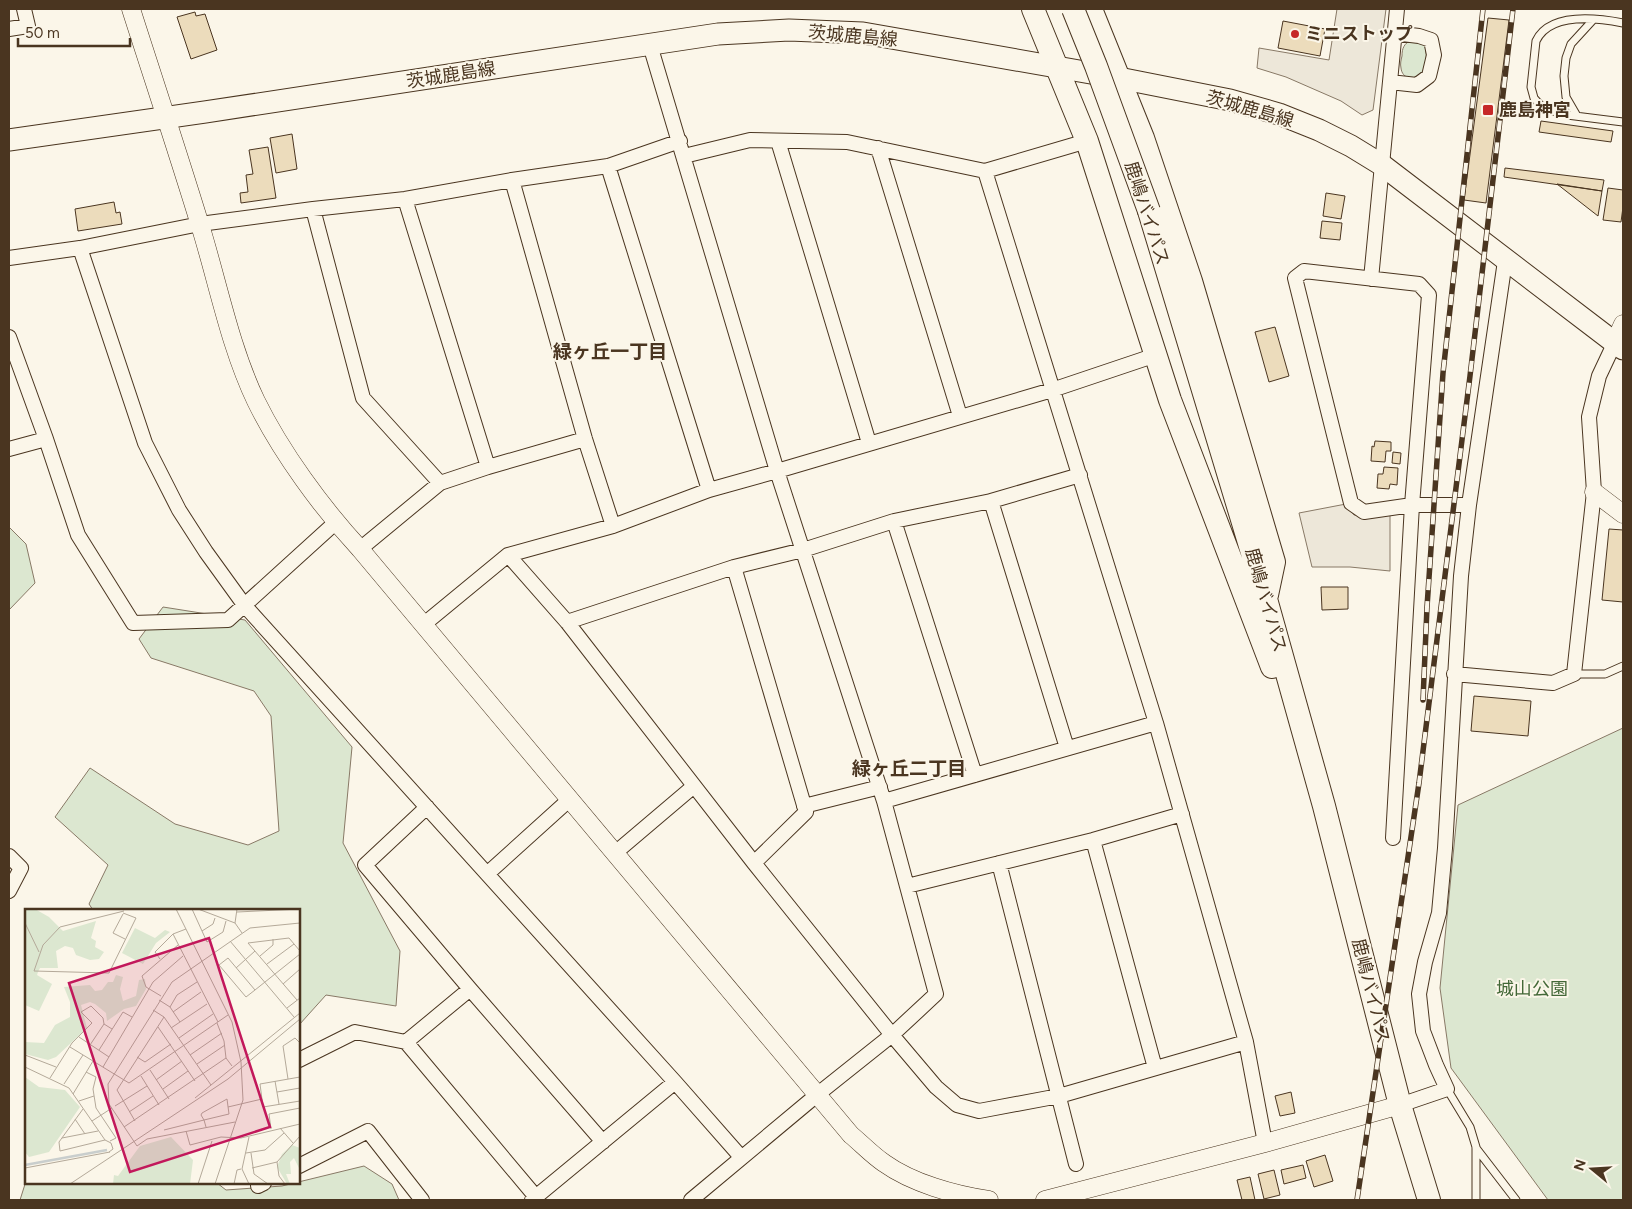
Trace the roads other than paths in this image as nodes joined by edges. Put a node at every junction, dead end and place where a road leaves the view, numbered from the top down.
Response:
1 (24, 9) edge
2 (131, 9) edge
3 (1033, 9) edge
4 (1073, 9) edge
5 (1091, 9) edge
6 (1397, 9) edge
7 (1593, 20) junction
8 (1623, 23) edge
9 (9, 28) edge
10 (1394, 33) junction
11 (650, 45) junction
12 (1056, 66) junction
13 (1119, 78) junction
14 (1390, 82) junction
15 (1577, 116) junction
16 (165, 118) junction
17 (1621, 120) edge
18 (9, 140) edge
19 (680, 141) junction
20 (778, 141) junction
21 (1087, 141) junction
22 (878, 148) junction
23 (684, 156) junction
24 (1382, 165) junction
25 (608, 166) junction
26 (985, 171) junction
27 (512, 180) junction
28 (406, 199) junction
29 (313, 209) junction
30 (200, 224) junction
31 (80, 248) junction
32 (9, 258) edge
33 (1505, 260) junction
34 (1371, 280) junction
35 (9, 337) edge
36 (1620, 338) edge
37 (1156, 355) junction
38 (1052, 390) junction
39 (960, 416) junction
40 (46, 439) junction
41 (585, 439) junction
42 (869, 443) junction
43 (9, 449) edge
44 (488, 467) junction
45 (778, 471) junction
46 (1080, 475) junction
47 (440, 483) junction
48 (709, 490) junction
49 (1594, 492) junction
50 (991, 501) junction
51 (1469, 504) junction
52 (1412, 505) junction
53 (1623, 514) edge
54 (894, 521) junction
55 (335, 523) junction
56 (613, 526) junction
57 (360, 549) junction
58 (803, 550) junction
59 (508, 555) junction
60 (734, 567) junction
61 (1266, 599) junction
62 (245, 606) junction
63 (567, 622) junction
64 (423, 625) junction
65 (1623, 666) edge
66 (1454, 674) junction
67 (1574, 674) junction
68 (1156, 723) junction
69 (1067, 748) junction
70 (975, 775) junction
71 (694, 786) junction
72 (882, 794) junction
73 (570, 800) junction
74 (804, 806) junction
75 (1324, 806) junction
76 (426, 807) junction
77 (1182, 814) junction
78 (1392, 838) dead end
79 (1093, 840) junction
80 (615, 853) junction
81 (9, 856) edge
82 (754, 863) junction
83 (999, 863) junction
84 (487, 874) junction
85 (907, 886) junction
86 (9, 892) edge
87 (470, 989) junction
88 (892, 1035) junction
89 (406, 1042) junction
90 (1246, 1042) junction
91 (300, 1060) edge
92 (1155, 1068) junction
93 (675, 1082) junction
94 (1447, 1089) junction
95 (818, 1094) junction
96 (1059, 1096) junction
97 (1400, 1105) junction
98 (603, 1142) junction
99 (1265, 1143) junction
100 (1476, 1147) junction
101 (741, 1157) junction
102 (1076, 1164) dead end
103 (300, 1165) edge
104 (1083, 1196) edge
105 (534, 1199) edge
106 (422, 1200) edge
107 (691, 1200) edge
108 (989, 1200) edge
109 (1045, 1200) edge
110 (1429, 1200) edge
111 (1476, 1200) edge
112 (1516, 1200) edge

1 - 9 street
2 - 16 street
3 - 12 highway
4 - 61 highway, 鹿嶋バイパス, bridge
5 - 13 highway
6 - 10 street
7 - 8 lane
7 - 15 lane
7 - 15 lane
10 - 14 street
10 - 14 street
11 - 12 main road, 茨城鹿島線
11 - 16 main road, 茨城鹿島線
11 - 19 street
12 - 13 main road, 茨城鹿島線
12 - 21 highway
13 - 24 main road, 茨城鹿島線
13 - 61 highway
14 - 24 street
15 - 17 lane
16 - 18 main road, 茨城鹿島線
16 - 30 street
19 - 23 street
19 - 25 street
20 - 22 street
20 - 23 street
20 - 42 street
21 - 26 street
21 - 37 highway
22 - 26 street
22 - 39 street
23 - 45 street
24 - 33 main road, 茨城鹿島線
24 - 34 street
25 - 27 street
25 - 48 street
26 - 38 street
27 - 28 street
27 - 41 street
28 - 29 street
28 - 44 street
29 - 30 street
29 - 47 street
30 - 31 street
30 - 55 street
31 - 32 street
31 - 62 street
33 - 36 main road, 茨城鹿島線
33 - 51 street
34 - 52 street
34 - 52 street
35 - 40 street
36 - 49 street
37 - 38 street
37 - 75 highway
38 - 39 street
38 - 46 street
39 - 42 street
40 - 43 street
40 - 62 street
41 - 44 street
41 - 56 street
42 - 45 street
44 - 47 street
45 - 48 street
45 - 58 street
46 - 50 street
46 - 68 street
47 - 57 street
48 - 56 street
49 - 53 street
49 - 67 street
50 - 54 street
50 - 69 street
51 - 52 street
51 - 66 street
52 - 78 street
54 - 58 street
54 - 70 street
55 - 57 street
55 - 62 street
56 - 59 street
57 - 64 street
58 - 60 street
58 - 72 street
59 - 63 street
59 - 64 street
60 - 63 street
60 - 74 street
61 - 75 highway, 鹿嶋バイパス
62 - 76 street
63 - 71 street
64 - 73 street
65 - 67 lane
66 - 67 street
66 - 94 street
68 - 69 street
68 - 77 street
69 - 70 street
70 - 72 street
71 - 80 street
71 - 82 street
72 - 74 street
72 - 85 street
73 - 80 street
73 - 84 street
74 - 82 street
75 - 97 highway, 鹿嶋バイパス
76 - 84 street
76 - 87 street
77 - 79 street
77 - 90 street
79 - 83 street
79 - 92 street
80 - 95 street
81 - 86 street
82 - 88 street
83 - 85 street
83 - 96 street
84 - 93 street
85 - 88 street
87 - 89 street
87 - 98 street
88 - 95 street
88 - 96 street
89 - 91 street
89 - 105 street
90 - 92 street
90 - 99 street
92 - 96 street
93 - 98 street
93 - 101 street
94 - 97 street
94 - 100 lane
95 - 101 street
95 - 108 street
96 - 102 street
97 - 99 street
97 - 110 highway, 鹿嶋バイパス
98 - 105 street
99 - 104 street
100 - 111 lane
100 - 112 lane
101 - 107 street
103 - 106 street
104 - 109 street

